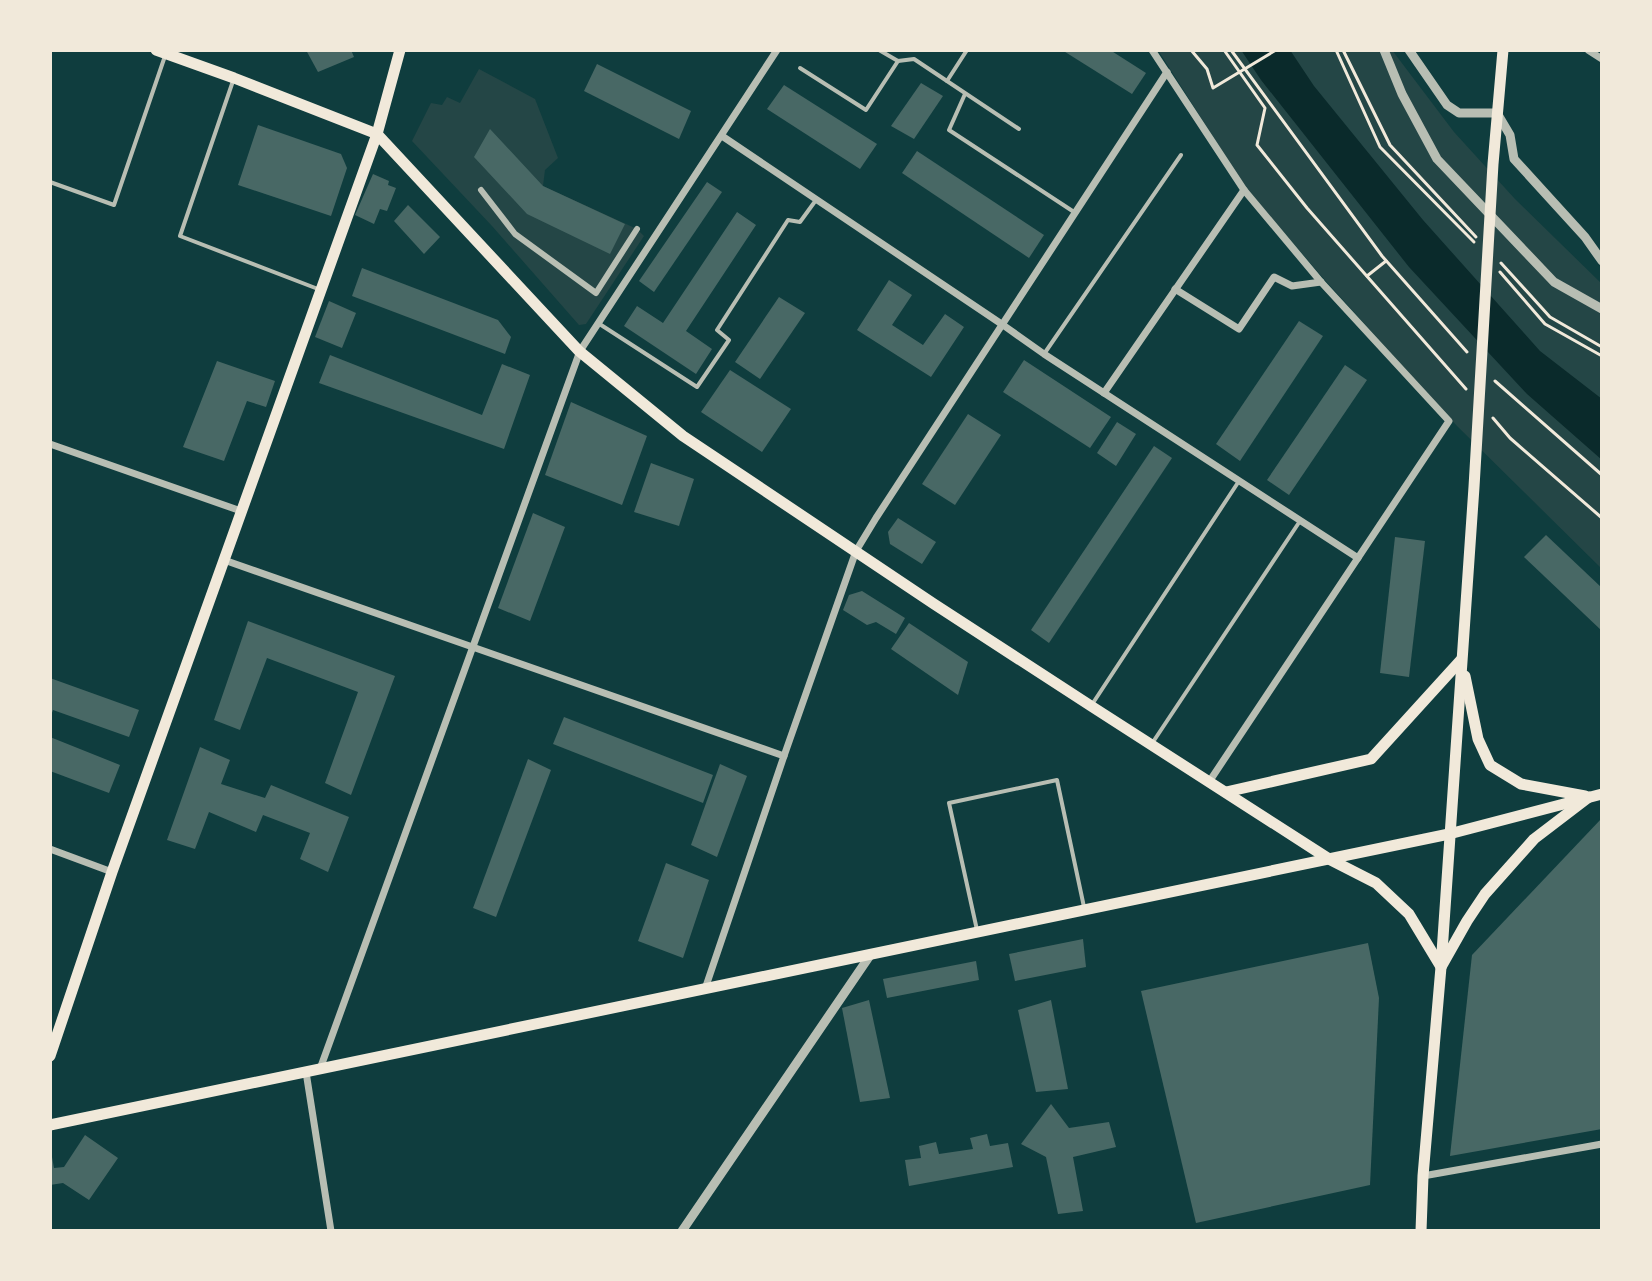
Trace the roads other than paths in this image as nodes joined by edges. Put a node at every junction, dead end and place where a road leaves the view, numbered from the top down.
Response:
1 (400, 50) edge
2 (777, 50) edge
3 (879, 50) edge
4 (967, 50) edge
5 (1152, 50) edge
6 (1384, 50) edge
7 (1409, 50) edge
8 (1503, 50) edge
9 (1588, 50) edge
10 (161, 52) edge
11 (1602, 59) edge
12 (898, 61) junction
13 (800, 68) dead end
14 (1167, 72) junction
15 (234, 78) junction
16 (947, 81) junction
17 (965, 94) junction
18 (1497, 113) junction
19 (1019, 129) dead end
20 (377, 134) junction
21 (722, 136) junction
22 (1181, 155) dead end
23 (50, 182) edge
24 (481, 190) dead end
25 (1244, 190) junction
26 (817, 199) junction
27 (1075, 213) junction
28 (637, 229) dead end
29 (1602, 261) edge
30 (1321, 282) junction
31 (1175, 289) junction
32 (320, 290) junction
33 (1602, 309) edge
34 (598, 323) junction
35 (1003, 325) junction
36 (580, 351) junction
37 (1044, 354) junction
38 (1104, 393) junction
39 (50, 444) edge
40 (1239, 481) junction
41 (241, 511) junction
42 (1300, 521) junction
43 (856, 551) junction
44 (1358, 558) junction
45 (224, 560) junction
46 (473, 647) junction
47 (1461, 660) junction
48 (1091, 706) junction
49 (1152, 744) junction
50 (784, 756) junction
51 (1209, 782) junction
52 (1226, 792) junction
53 (1602, 794) edge
54 (1589, 797) junction
55 (1449, 834) junction
56 (50, 849) edge
57 (1329, 859) junction
58 (112, 872) junction
59 (1085, 910) junction
60 (977, 932) junction
61 (871, 954) junction
62 (1441, 967) junction
63 (705, 989) junction
64 (50, 1056) edge
65 (320, 1069) junction
66 (306, 1072) junction
67 (50, 1125) edge
68 (1602, 1144) edge
69 (1423, 1176) junction
70 (331, 1231) edge
71 (682, 1231) edge
72 (1421, 1231) edge

1 - 20 main road
2 - 21 street
3 - 12 lane
4 - 16 lane
5 - 14 street
6 - 33 street
7 - 18 street
8 - 18 main road
9 - 11 street
10 - 15 main road
10 - 23 lane
12 - 13 lane
12 - 16 lane
14 - 25 street
14 - 27 street
15 - 20 main road
15 - 32 lane
16 - 17 lane
17 - 19 lane
17 - 27 lane
18 - 29 street
18 - 47 main road
20 - 32 main road
20 - 36 main road
21 - 26 street
21 - 34 street
22 - 37 lane
24 - 28 street
25 - 30 street
25 - 31 street
26 - 34 lane
26 - 35 street
27 - 35 street
30 - 31 street
30 - 44 street
31 - 38 street
32 - 41 main road
34 - 36 street
35 - 37 street
35 - 43 street
36 - 43 main road
36 - 46 street
37 - 38 street
38 - 40 street
39 - 41 street
40 - 42 street
40 - 48 lane
41 - 45 main road
42 - 44 street
42 - 49 lane
43 - 48 main road
43 - 50 street
44 - 51 street
45 - 46 street
45 - 58 main road
46 - 50 street
46 - 65 street
47 - 52 main road
47 - 54 main road
47 - 55 main road
48 - 49 main road
49 - 51 main road
50 - 63 street
51 - 52 main road
52 - 57 main road
53 - 54 main road
54 - 55 main road
54 - 62 main road
55 - 57 main road
55 - 62 main road
56 - 58 street
57 - 59 main road
57 - 62 main road
58 - 64 main road
59 - 60 main road
59 - 60 lane
60 - 61 main road
61 - 63 main road
61 - 71 street
62 - 69 main road
63 - 65 main road
65 - 66 main road
66 - 67 main road
66 - 70 street
68 - 69 street
69 - 72 main road

